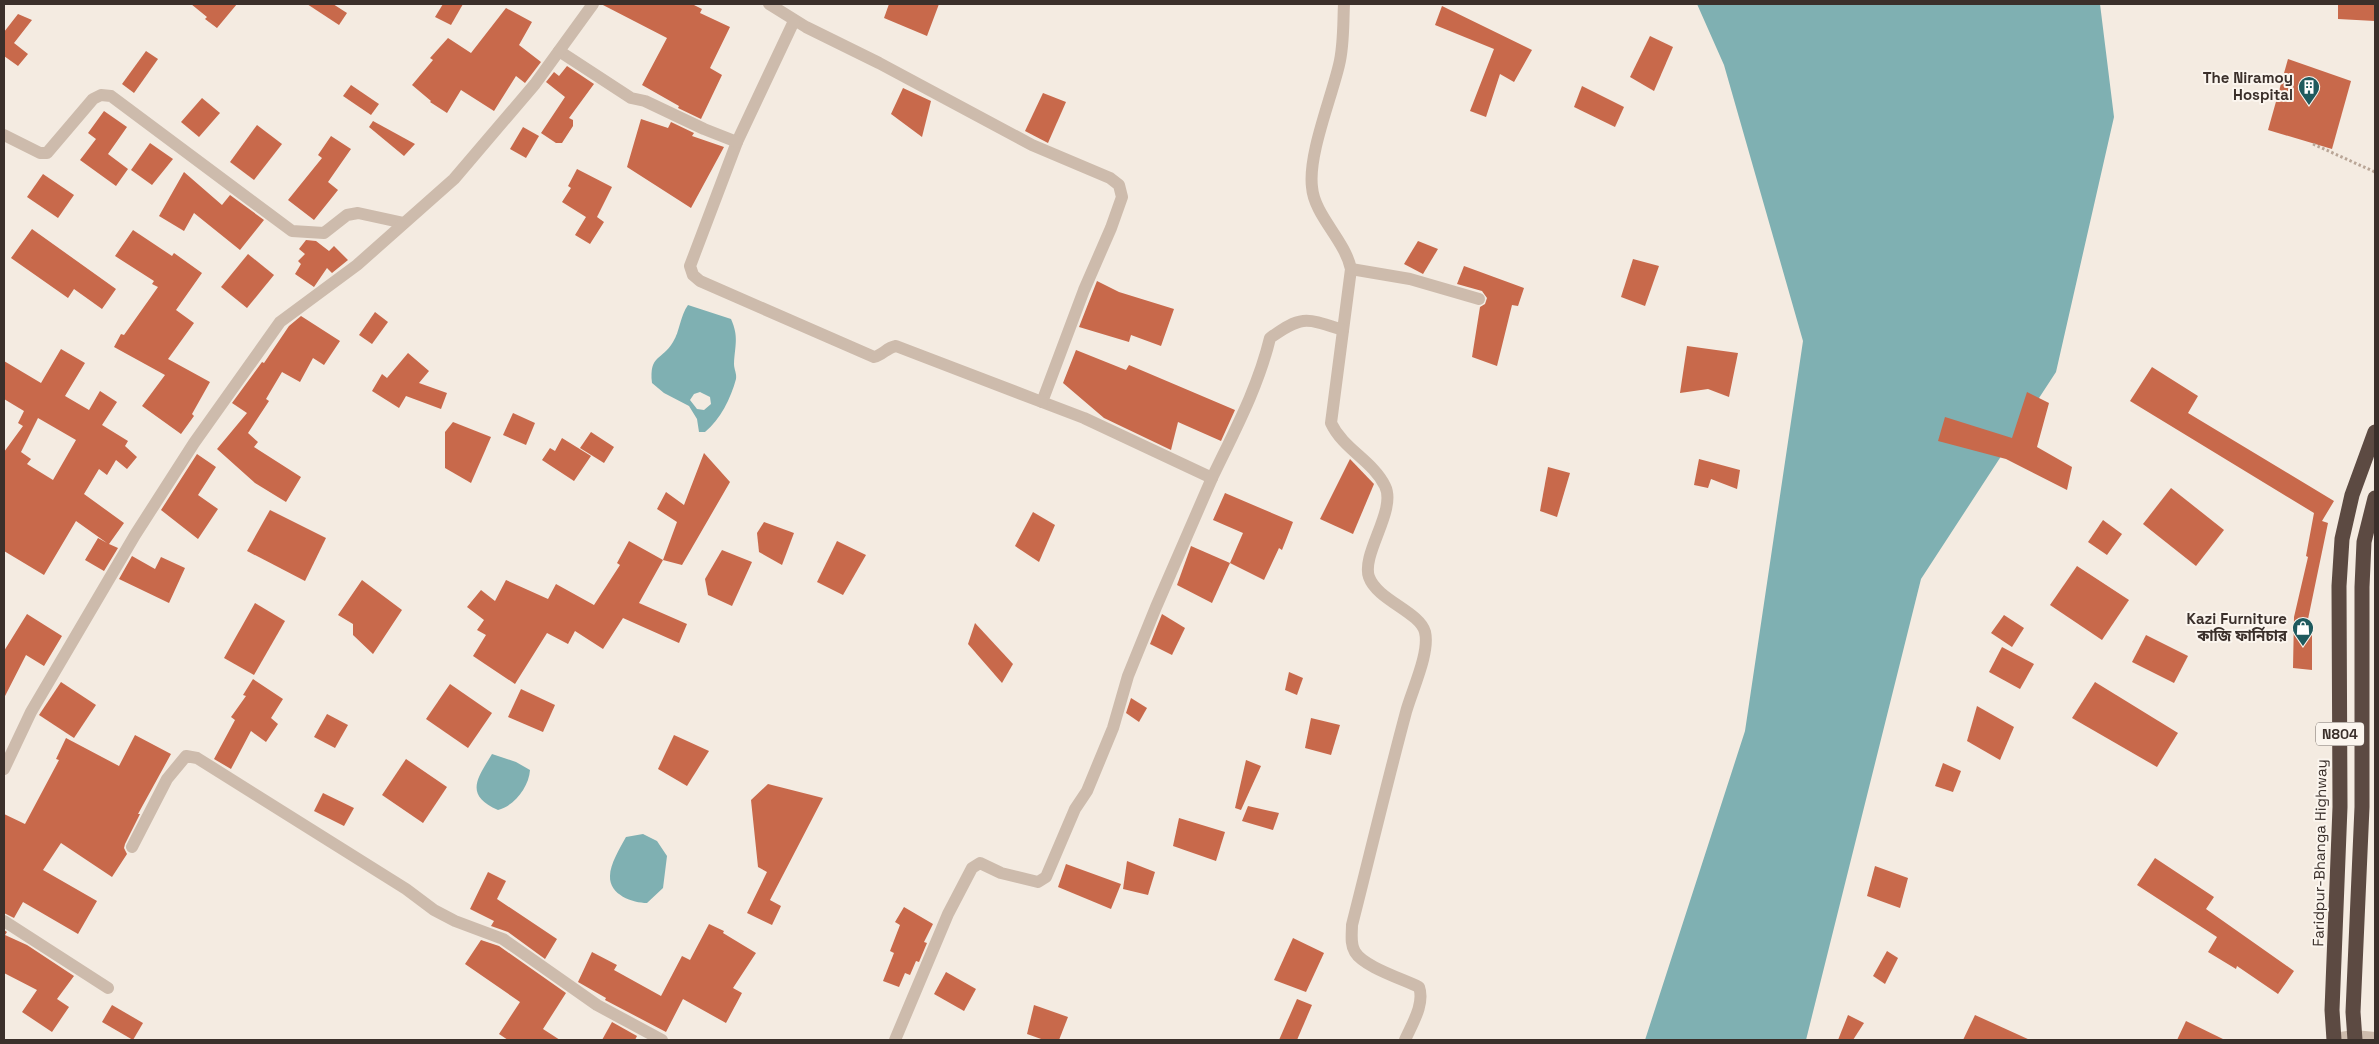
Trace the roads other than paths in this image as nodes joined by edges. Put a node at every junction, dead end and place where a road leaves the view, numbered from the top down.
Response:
1 (593, 4) edge
2 (769, 4) edge
3 (1344, 4) edge
4 (794, 21) junction
5 (559, 51) junction
6 (4, 134) edge
7 (737, 142) junction
8 (404, 223) junction
9 (1351, 269) junction
10 (1479, 299) dead end
11 (1343, 330) junction
12 (1042, 402) junction
13 (2375, 432) edge
14 (1212, 478) junction
15 (2375, 498) edge
16 (2362, 730) junction
17 (2340, 731) junction
18 (4, 769) edge
19 (132, 847) dead end
20 (4, 922) edge
21 (108, 988) dead end
22 (2354, 1038) edge
23 (2375, 1038) edge
24 (662, 1040) edge
25 (895, 1040) edge
26 (1405, 1040) edge
27 (2334, 1040) edge

1 - 5 street
2 - 4 street
3 - 9 street
4 - 7 street
4 - 12 street
5 - 7 street
5 - 8 street
6 - 8 street
7 - 12 street
8 - 18 street
9 - 10 street
9 - 11 street
11 - 14 street
11 - 26 street
12 - 14 street
13 - 17 highway, Faridpur-Bhanga Highway / N804
14 - 25 street
15 - 16 highway, N804
16 - 17 highway
16 - 22 highway, N804
17 - 27 highway, Faridpur-Bhanga Highway / N804
19 - 24 street
20 - 21 street
22 - 23 street
22 - 27 street

